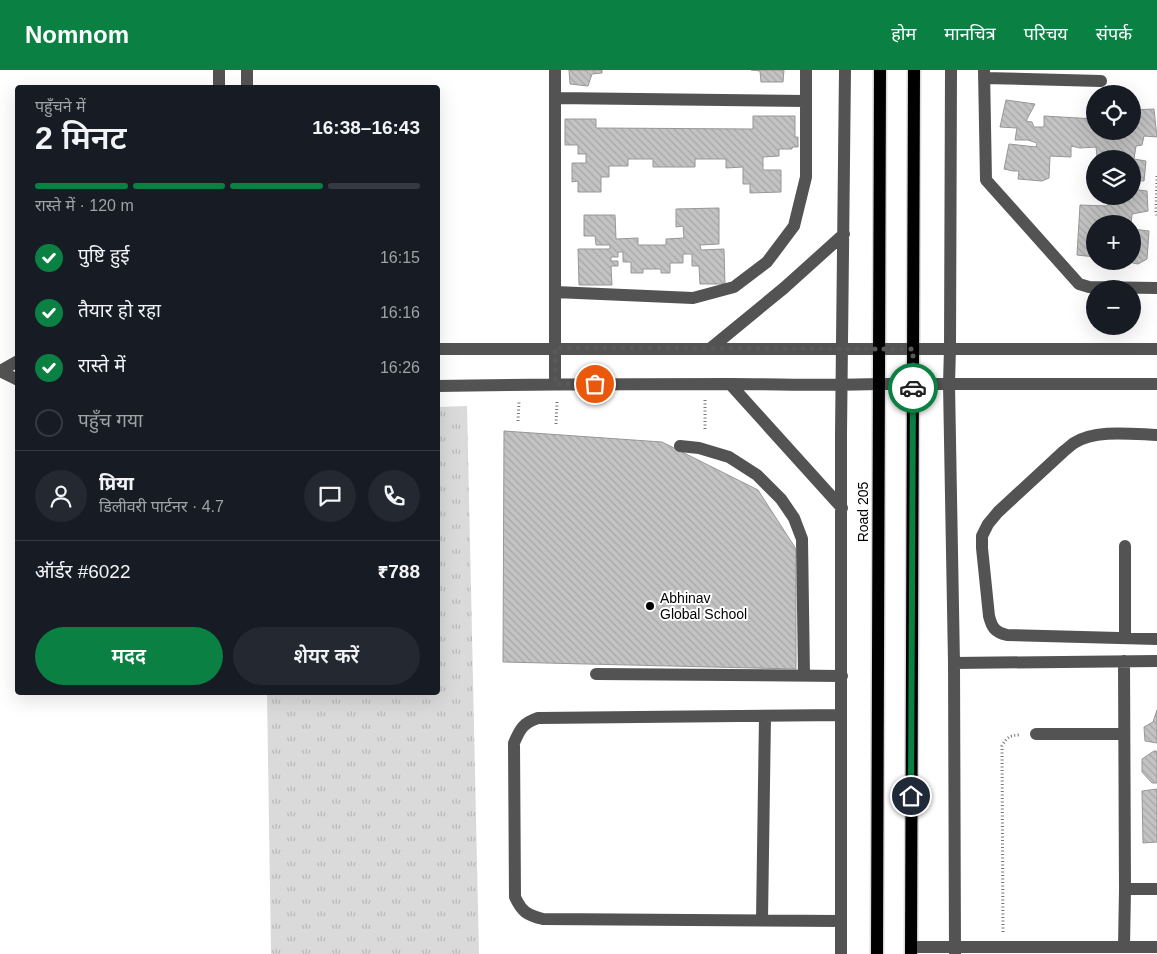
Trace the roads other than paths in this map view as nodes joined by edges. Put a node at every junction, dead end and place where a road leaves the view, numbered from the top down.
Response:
1 (219, 70) edge
2 (247, 70) edge
3 (555, 70) edge
4 (806, 70) edge
5 (845, 70) edge
6 (880, 70) edge
7 (914, 70) edge
8 (950, 70) edge
9 (984, 74) edge
10 (1101, 81) dead end
11 (219, 85) edge
12 (247, 85) edge
13 (555, 98) junction
14 (806, 101) junction
15 (844, 234) junction
16 (1157, 288) edge
17 (555, 292) junction
18 (555, 348) junction
19 (711, 348) junction
20 (950, 348) junction
21 (440, 349) edge
22 (878, 349) junction
23 (913, 349) junction
24 (1157, 349) edge
25 (842, 350) junction
26 (15, 364) edge
27 (0, 371) edge
28 (15, 378) edge
29 (555, 384) junction
30 (730, 384) junction
31 (879, 384) junction
32 (914, 384) junction
33 (949, 384) junction
34 (1157, 384) edge
35 (440, 386) edge
36 (842, 386) junction
37 (1157, 434) edge
38 (680, 446) dead end
39 (842, 508) junction
40 (1125, 546) dead end
41 (1125, 638) junction
42 (1157, 639) edge
43 (1124, 661) junction
44 (1157, 661) edge
45 (954, 662) junction
46 (596, 674) dead end
47 (804, 675) junction
48 (842, 676) junction
49 (765, 716) junction
50 (841, 716) junction
51 (1036, 734) road end
52 (1124, 734) junction
53 (1125, 889) junction
54 (1157, 889) edge
55 (762, 920) junction
56 (842, 921) junction
57 (1124, 947) junction
58 (1157, 947) edge
59 (911, 951) edge
60 (955, 951) edge
61 (842, 954) edge
62 (877, 954) edge

1 - 11 street
2 - 12 street
3 - 13 street
4 - 14 street
5 - 15 street
6 - 22 main road, Road 205
7 - 23 main road
8 - 20 street
9 - 10 street
9 - 16 street
13 - 14 street
13 - 17 street
14 - 17 street
15 - 19 street
15 - 25 street
17 - 18 street
18 - 19 street
18 - 21 street
18 - 29 street
19 - 25 street
20 - 23 street
20 - 24 street
20 - 33 street
22 - 23 street
22 - 25 street
22 - 31 main road, Road 205
23 - 32 main road
25 - 36 street
26 - 27 street
27 - 28 street
29 - 30 street
29 - 35 street
30 - 36 street
30 - 39 street
31 - 32 street
31 - 36 street
31 - 62 main road, Road 205
32 - 33 street
32 - 59 main road
33 - 34 street
33 - 45 street
36 - 39 street
37 - 41 street
38 - 47 street
39 - 48 street
40 - 41 street
41 - 42 street
43 - 44 street
43 - 45 street
43 - 52 street
45 - 60 street
46 - 47 street
47 - 48 street
48 - 50 street
49 - 50 street
49 - 55 street
49 - 55 street
50 - 56 street
51 - 52 street
52 - 53 street
53 - 54 street
53 - 57 street
55 - 56 street
56 - 61 street
57 - 58 street
57 - 60 street
59 - 60 street

